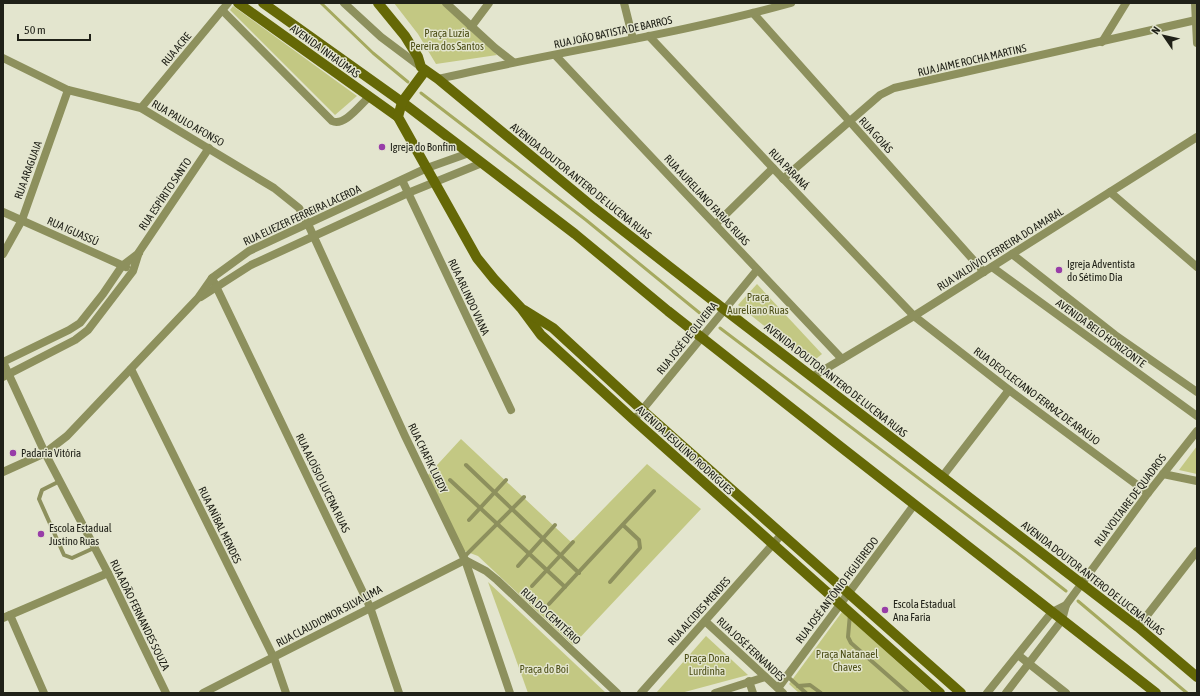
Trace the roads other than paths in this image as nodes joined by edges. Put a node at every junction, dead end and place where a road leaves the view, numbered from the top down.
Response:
1 (228, 3) edge
2 (238, 3) edge
3 (263, 3) edge
4 (344, 3) edge
5 (378, 3) edge
6 (446, 3) edge
7 (488, 3) edge
8 (624, 3) edge
9 (791, 3) edge
10 (1126, 3) edge
11 (1195, 3) edge
12 (222, 10) junction
13 (753, 14) junction
14 (1196, 20) junction
15 (471, 28) junction
16 (650, 36) junction
17 (632, 39) junction
18 (1102, 42) junction
19 (1197, 43) edge
20 (556, 56) junction
21 (3, 58) edge
22 (513, 62) junction
23 (423, 69) junction
24 (438, 79) junction
25 (68, 90) junction
26 (369, 97) junction
27 (402, 102) junction
28 (141, 108) junction
29 (398, 117) junction
30 (849, 121) junction
31 (1197, 137) edge
32 (209, 148) junction
33 (468, 153) junction
34 (482, 164) junction
35 (428, 168) junction
36 (773, 168) junction
37 (783, 179) junction
38 (402, 180) junction
39 (435, 182) junction
40 (1110, 192) junction
41 (408, 193) junction
42 (3, 212) edge
43 (22, 220) junction
44 (308, 224) junction
45 (716, 224) junction
46 (313, 237) junction
47 (139, 252) junction
48 (3, 254) edge
49 (1012, 254) junction
50 (122, 266) junction
51 (992, 267) junction
52 (1197, 267) edge
53 (133, 270) junction
54 (757, 270) junction
55 (984, 272) junction
56 (212, 278) junction
57 (216, 287) junction
58 (198, 298) junction
59 (521, 308) junction
60 (725, 310) junction
61 (914, 316) junction
62 (702, 337) junction
63 (842, 359) junction
64 (3, 362) edge
65 (131, 369) junction
66 (6, 375) edge
67 (812, 377) junction
68 (1009, 390) junction
69 (1197, 392) edge
70 (511, 410) dead end
71 (642, 410) junction
72 (1197, 416) edge
73 (634, 420) junction
74 (1197, 431) edge
75 (45, 453) junction
76 (466, 465) dead end
77 (3, 472) edge
78 (1163, 474) junction
79 (942, 477) junction
80 (450, 480) dead end
81 (506, 480) dead end
82 (60, 481) junction
83 (1197, 481) edge
84 (654, 491) dead end
85 (495, 492) junction
86 (1148, 493) junction
87 (524, 497) dead end
88 (914, 505) junction
89 (480, 508) junction
90 (512, 509) junction
91 (469, 520) dead end
92 (497, 524) junction
93 (555, 525) dead end
94 (623, 525) junction
95 (782, 534) junction
96 (543, 538) junction
97 (573, 542) dead end
98 (774, 544) junction
99 (95, 547) junction
100 (1197, 551) edge
101 (529, 554) junction
102 (561, 555) junction
103 (465, 558) junction
104 (518, 566) dead end
105 (547, 570) junction
106 (579, 572) junction
107 (108, 573) junction
108 (610, 582) dead end
109 (1081, 584) junction
110 (532, 586) dead end
111 (565, 587) junction
112 (849, 592) junction
113 (549, 604) dead end
114 (840, 604) junction
115 (1066, 605) junction
116 (370, 607) junction
117 (1052, 612) junction
118 (850, 614) junction
119 (6, 617) edge
120 (1062, 620) junction
121 (705, 621) junction
122 (1138, 627) junction
123 (1018, 655) junction
124 (274, 658) junction
125 (1029, 664) junction
126 (787, 676) junction
127 (765, 677) junction
128 (1197, 677) edge
129 (749, 682) junction
130 (798, 686) junction
131 (780, 691) edge
132 (44, 693) edge
133 (166, 693) edge
134 (203, 693) edge
135 (286, 693) edge
136 (400, 693) edge
137 (510, 693) edge
138 (617, 693) edge
139 (641, 693) edge
140 (715, 693) edge
141 (753, 693) edge
142 (806, 693) edge
143 (821, 693) edge
144 (908, 693) edge
145 (940, 693) edge
146 (961, 693) edge
147 (987, 693) edge
148 (1006, 693) edge
149 (1066, 693) edge
150 (1156, 693) edge

1 - 12 street, RUA ACRE
2 - 26 main road, AVENIDA INHAÚMAS
3 - 27 main road, AVENIDA INHAÚMAS
4 - 23 street
5 - 23 main road
6 - 15 street
7 - 15 street
8 - 17 street
9 - 13 street, RUA JOÃO BATISTA DE BARROS
10 - 18 street
11 - 14 street
12 - 26 street
12 - 28 street, RUA ACRE
13 - 16 street, RUA JOÃO BATISTA DE BARROS
13 - 30 street, RUA GOIÁS
14 - 18 street, RUA JAIME ROCHA MARTINS
14 - 19 street
15 - 22 street
16 - 17 street, RUA JOÃO BATISTA DE BARROS
16 - 36 street, RUA PARANÁ
17 - 20 street, RUA JOÃO BATISTA DE BARROS
18 - 30 street, RUA JAIME ROCHA MARTINS
20 - 22 street, RUA JOÃO BATISTA DE BARROS
20 - 45 street, RUA AURELIANO FARIAS RUAS
21 - 25 street, RUA PAULO AFONSO
22 - 24 street, RUA JOÃO BATISTA DE BARROS
23 - 24 main road, AVENIDA DOUTOR ANTERO DE LUCENA RUAS
23 - 27 main road
24 - 60 main road, AVENIDA DOUTOR ANTERO DE LUCENA RUAS
25 - 28 street, RUA PAULO AFONSO
25 - 43 street, RUA ARAGUAIA
26 - 29 main road, AVENIDA INHAÚMAS
27 - 29 main road
27 - 33 main road
28 - 32 street, RUA PAULO AFONSO
29 - 35 main road, AVENIDA JESULINO RODRIGUES
30 - 37 street, RUA JAIME ROCHA MARTINS
30 - 55 street, RUA GOIÁS
31 - 40 street, RUA VALDÍVIO FERREIRA DO AMARAL
32 - 44 street, RUA PAULO AFONSO
32 - 47 street, RUA ESPÍRITO SANTO
33 - 34 main road
33 - 35 street, RUA ELIEZER FERREIRA LACERDA
34 - 39 street, RUA ELIEZER FERREIRA LACERDA
34 - 62 main road
35 - 38 street, RUA ELIEZER FERREIRA LACERDA
35 - 39 main road, AVENIDA JESULINO RODRIGUES
36 - 37 street, RUA PARANÁ
36 - 45 street
37 - 61 street, RUA PARANÁ
38 - 41 street, RUA ARLINDO VIANA
38 - 44 street, RUA ELIEZER FERREIRA LACERDA
39 - 41 street, RUA ELIEZER FERREIRA LACERDA
39 - 59 main road, AVENIDA JESULINO RODRIGUES
40 - 49 street, RUA VALDÍVIO FERREIRA DO AMARAL
40 - 52 street
41 - 46 street, RUA ELIEZER FERREIRA LACERDA
41 - 70 street, RUA ARLINDO VIANA
42 - 43 street, RUA IGUASSÚ
43 - 48 street, RUA ARAGUAIA
43 - 50 street, RUA IGUASSÚ
44 - 46 street, RUA PAULO AFONSO
44 - 56 street, RUA ELIEZER FERREIRA LACERDA
45 - 54 street, RUA AURELIANO FARIAS RUAS
46 - 57 street, RUA ELIEZER FERREIRA LACERDA
46 - 103 street, RUA CHAFIK LUEDY
47 - 50 street, RUA ESPÍRITO SANTO
47 - 53 street, RUA ESPÍRITO SANTO
49 - 51 street, RUA VALDÍVIO FERREIRA DO AMARAL
49 - 69 street, AVENIDA BELO HORIZONTE
50 - 53 street, RUA IGUASSÚ
50 - 64 street, RUA ESPÍRITO SANTO
51 - 55 street, RUA VALDÍVIO FERREIRA DO AMARAL
51 - 72 street, AVENIDA BELO HORIZONTE
53 - 66 street, RUA ESPÍRITO SANTO
54 - 60 street, RUA JOSÉ DE OLIVEIRA
54 - 63 street, RUA AURELIANO FARIAS RUAS
55 - 61 street, RUA VALDÍVIO FERREIRA DO AMARAL
56 - 57 street, RUA ALOÍSIO LUCENA RUAS
56 - 58 street, RUA ELIEZER FERREIRA LACERDA
57 - 58 street, RUA ELIEZER FERREIRA LACERDA
57 - 116 street, RUA ALOÍSIO LUCENA RUAS
58 - 65 street, RUA ELIEZER FERREIRA LACERDA
59 - 71 main road, AVENIDA JESULINO RODRIGUES
59 - 73 main road, AVENIDA JESULINO RODRIGUES
60 - 62 street, RUA JOSÉ DE OLIVEIRA
60 - 67 main road, AVENIDA DOUTOR ANTERO DE LUCENA RUAS
61 - 63 street, RUA VALDÍVIO FERREIRA DO AMARAL
61 - 68 street, RUA DEOCLECIANO FERRAZ DE ARAÚJO
62 - 71 street, RUA JOSÉ DE OLIVEIRA
62 - 88 main road
63 - 67 street, RUA VALDÍVIO FERREIRA DO AMARAL
64 - 66 street, RUA ADÃO FERNANDES SOUZA
65 - 75 street, RUA ELIEZER FERREIRA LACERDA
65 - 124 street, RUA ANÍBAL MENDES
66 - 75 street, RUA ADÃO FERNANDES SOUZA
67 - 79 main road, AVENIDA DOUTOR ANTERO DE LUCENA RUAS
68 - 79 street
68 - 86 street, RUA DEOCLECIANO FERRAZ DE ARAÚJO
71 - 73 street, RUA JOSÉ DE OLIVEIRA
71 - 95 main road, AVENIDA JESULINO RODRIGUES
73 - 98 main road, AVENIDA JESULINO RODRIGUES
74 - 78 street, RUA VOLTAIRE DE QUADROS
75 - 77 street, RUA ELIEZER FERREIRA LACERDA
75 - 82 street, RUA ADÃO FERNANDES SOUZA
76 - 85 lane
78 - 83 street
78 - 86 street, RUA VOLTAIRE DE QUADROS
79 - 109 main road, AVENIDA DOUTOR ANTERO DE LUCENA RUAS
80 - 89 lane
81 - 85 lane
82 - 99 street, RUA ADÃO FERNANDES SOUZA
82 - 99 lane
84 - 94 lane
85 - 89 lane
85 - 90 lane
86 - 109 street, RUA VOLTAIRE DE QUADROS
87 - 90 lane
88 - 112 street, RUA JOSÉ ANTÔNIO FIGUEIREDO
88 - 117 main road
89 - 91 lane
89 - 92 lane
90 - 92 lane
90 - 96 lane
92 - 101 lane
92 - 103 lane
93 - 96 lane
94 - 106 lane
94 - 108 lane
95 - 98 street, RUA ALCIDES MENDES
95 - 112 main road, AVENIDA JESULINO RODRIGUES
96 - 101 lane
96 - 102 lane
97 - 102 lane
98 - 114 main road, AVENIDA JESULINO RODRIGUES
98 - 121 street, RUA ALCIDES MENDES
99 - 107 street, RUA ADÃO FERNANDES SOUZA
100 - 122 street
101 - 104 lane
101 - 105 lane
102 - 105 lane
102 - 106 lane
103 - 116 street, RUA CLAUDIONOR SILVA LIMA
103 - 137 street, RUA CHAFIK LUEDY
103 - 138 street, RUA DO CEMITÉRIO
105 - 110 lane
105 - 111 lane
106 - 111 lane
107 - 119 street
107 - 133 street, RUA ADÃO FERNANDES SOUZA
109 - 115 street, RUA VOLTAIRE DE QUADROS
109 - 122 main road, AVENIDA DOUTOR ANTERO DE LUCENA RUAS
111 - 113 lane
112 - 114 street, RUA JOSÉ ANTÔNIO FIGUEIREDO
112 - 146 main road
114 - 118 main road
114 - 126 street, RUA JOSÉ ANTÔNIO FIGUEIREDO
115 - 117 street
115 - 120 street
116 - 124 street, RUA CLAUDIONOR SILVA LIMA
116 - 136 street, RUA ALOÍSIO LUCENA RUAS
117 - 120 main road
117 - 123 street
118 - 144 lane
118 - 145 main road
119 - 132 street
120 - 125 street
120 - 150 main road
121 - 127 street, RUA JOSÉ FERNANDES
121 - 139 street, RUA ALCIDES MENDES
122 - 128 main road, AVENIDA DOUTOR ANTERO DE LUCENA RUAS
123 - 125 street
123 - 147 street
124 - 134 street, RUA CLAUDIONOR SILVA LIMA
124 - 135 street, RUA ANÍBAL MENDES
125 - 148 street
125 - 149 street
126 - 130 lane
126 - 131 street, RUA JOSÉ ANTÔNIO FIGUEIREDO
127 - 129 street
127 - 131 street, RUA JOSÉ FERNANDES
129 - 140 street
129 - 141 street
130 - 142 lane
130 - 143 lane

